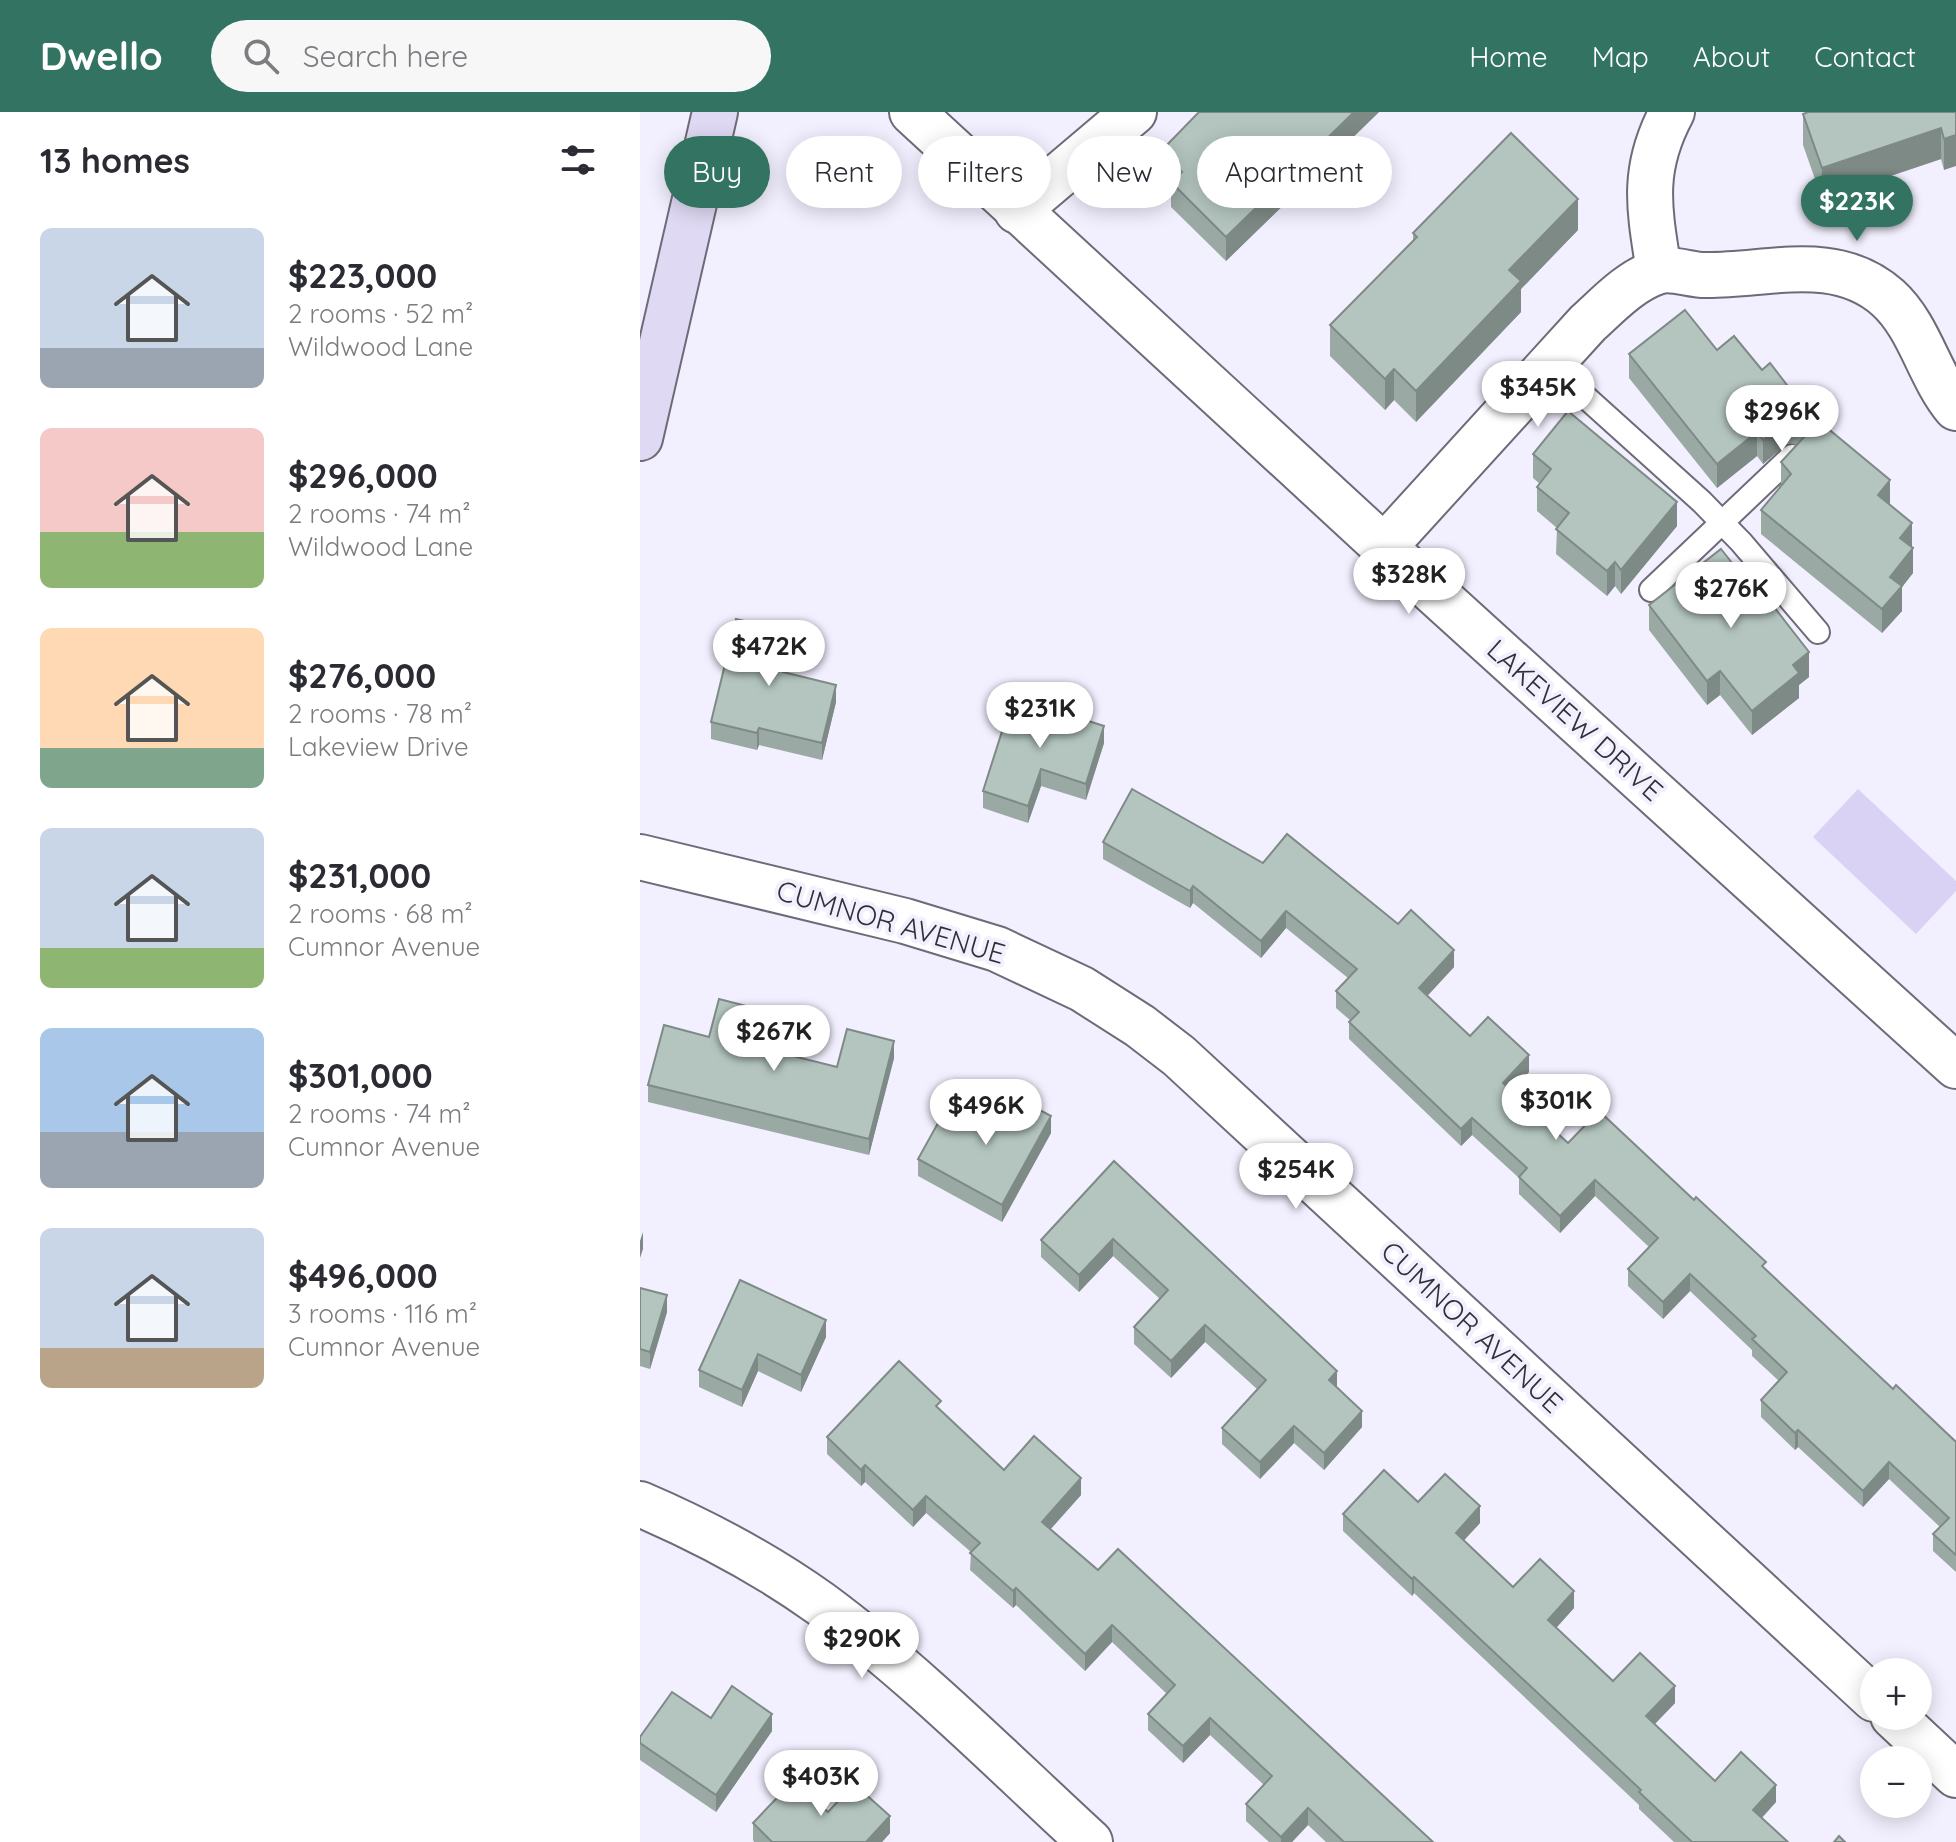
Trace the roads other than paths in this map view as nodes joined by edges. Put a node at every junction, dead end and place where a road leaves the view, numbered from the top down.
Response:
1 (715, 112) edge
2 (912, 112) edge
3 (1672, 112) edge
4 (1111, 120) edge
5 (1017, 211) junction
6 (1659, 271) junction
7 (1550, 365) junction
8 (1956, 408) edge
9 (640, 438) edge
10 (1792, 456) edge
11 (1722, 523) junction
12 (1384, 547) junction
13 (1651, 590) dead end
14 (1818, 632) dead end
15 (640, 857) edge
16 (1956, 1066) edge
17 (640, 1504) edge
18 (1860, 1686) edge
19 (1908, 1730) edge
20 (1956, 1775) edge
21 (1090, 1842) edge

1 - 9 main road
2 - 5 street, LAKEVIEW DRIVE
3 - 6 street
4 - 5 street
5 - 12 street, LAKEVIEW DRIVE
6 - 7 street
6 - 8 street
7 - 11 lane
7 - 12 street
10 - 11 lane
11 - 13 lane
11 - 14 lane
12 - 16 street, LAKEVIEW DRIVE
15 - 18 street, CUMNOR AVENUE
17 - 21 street
19 - 20 street

